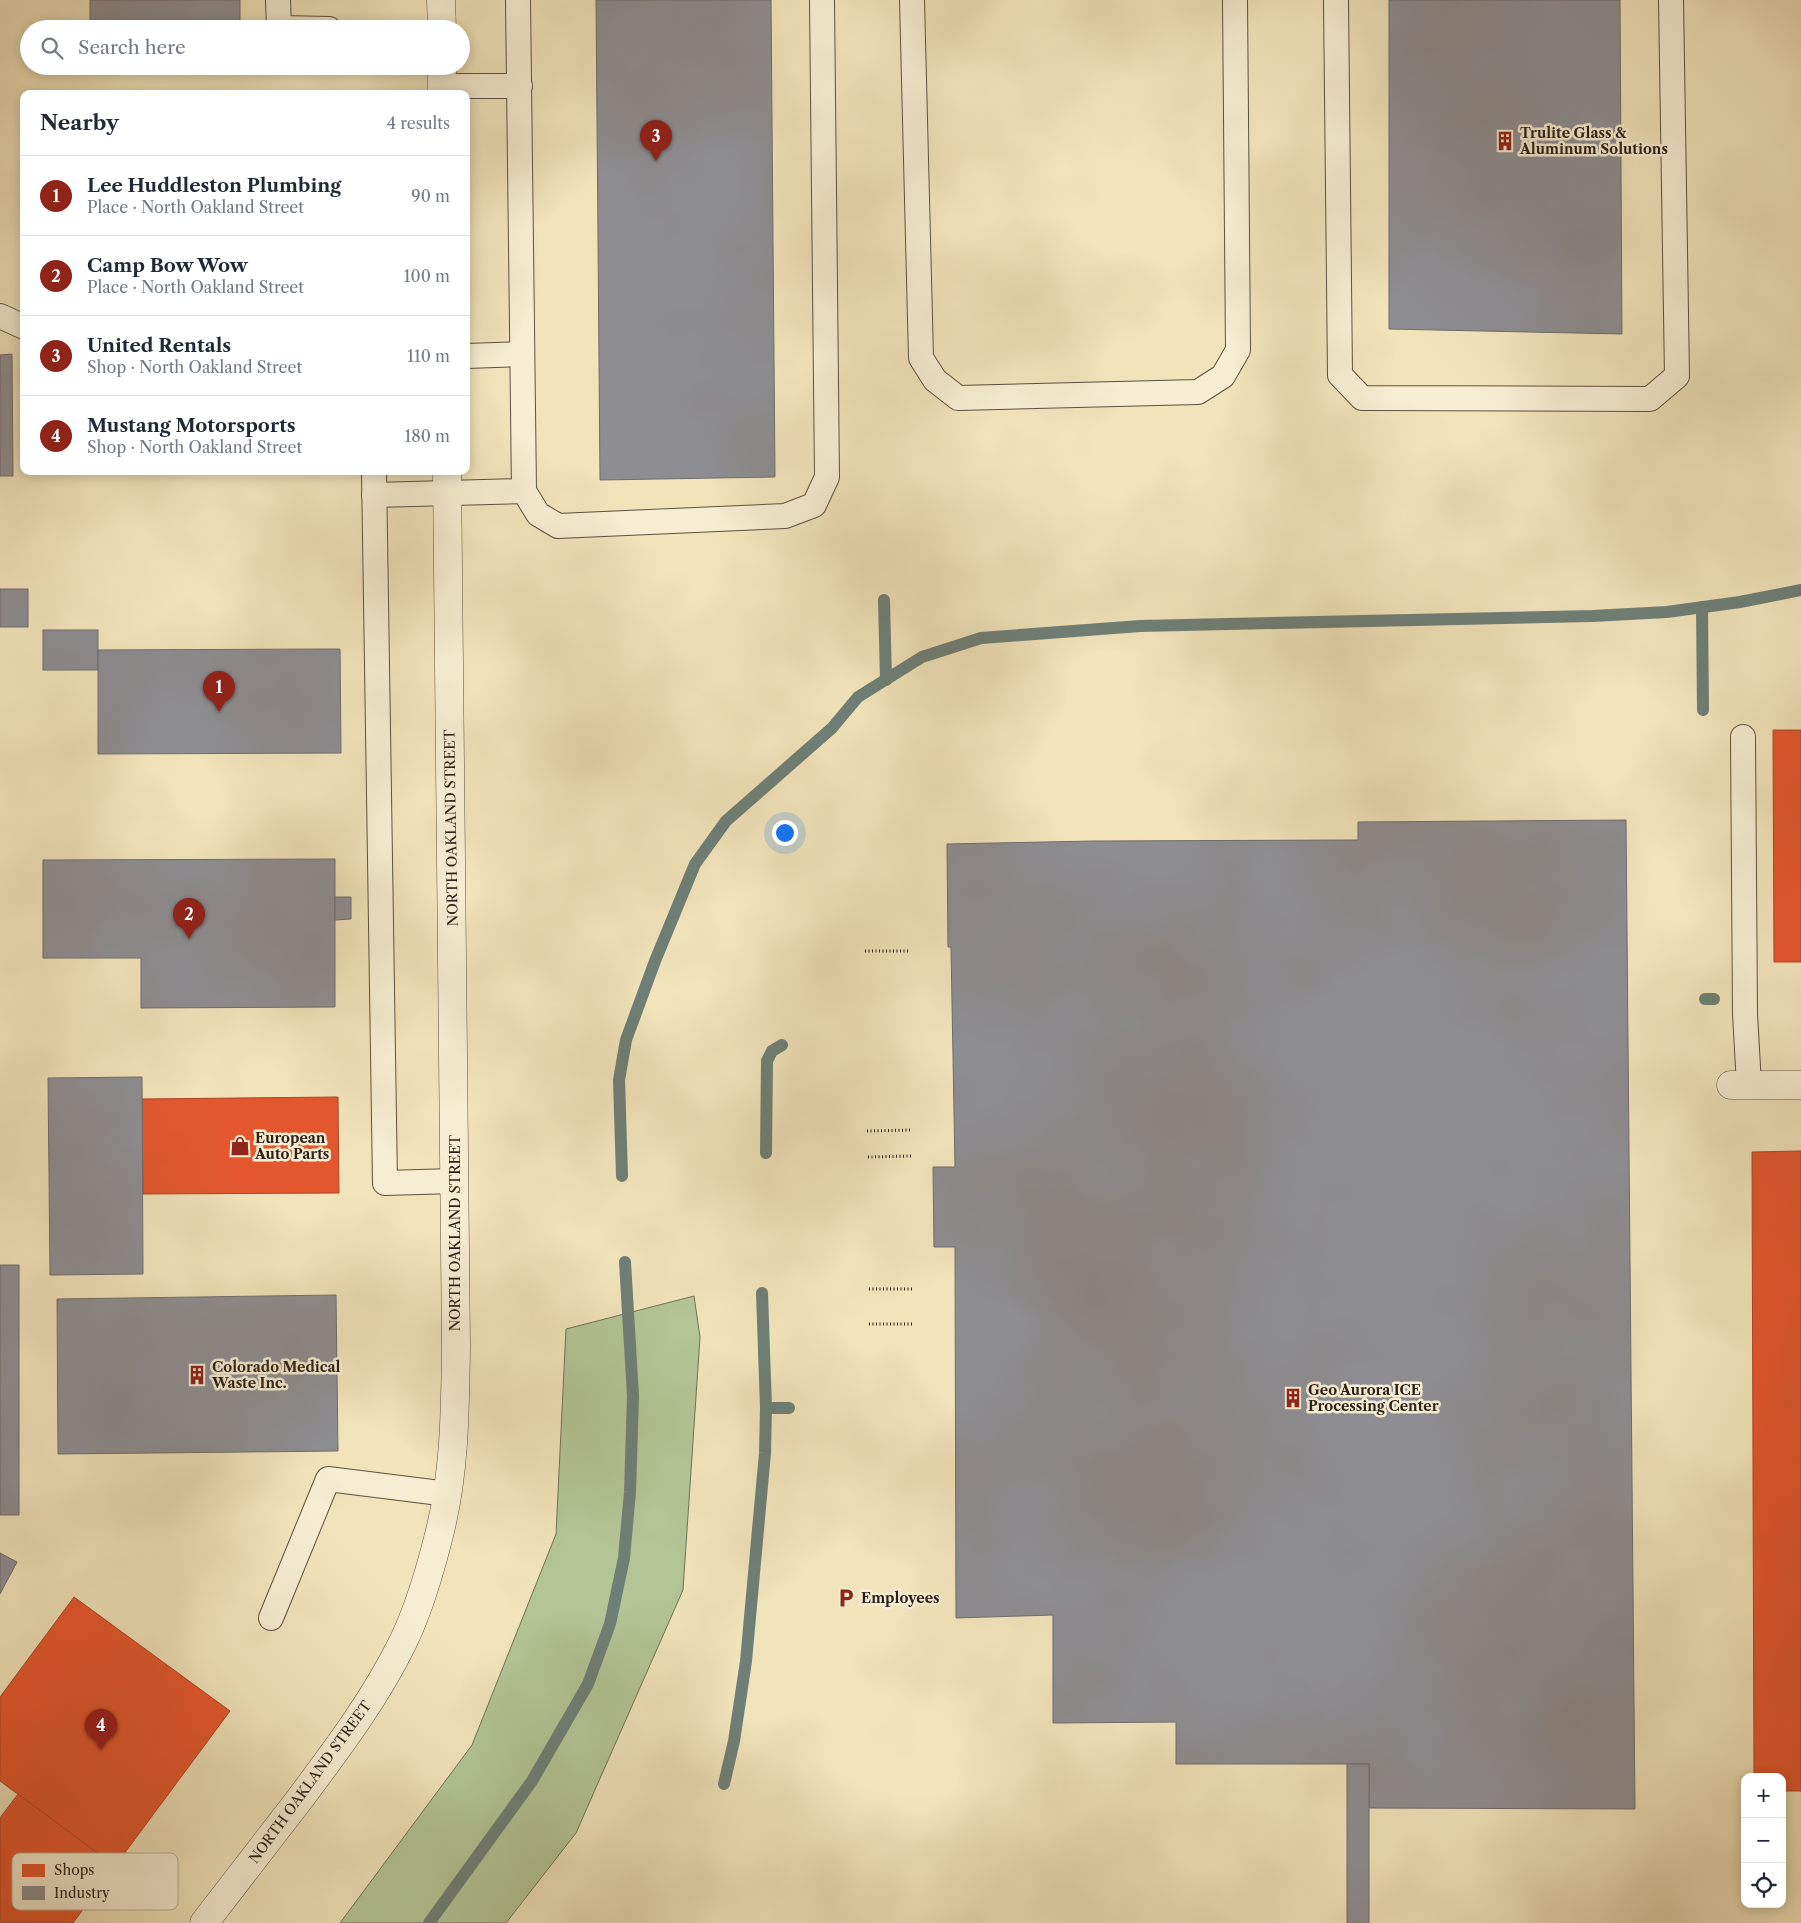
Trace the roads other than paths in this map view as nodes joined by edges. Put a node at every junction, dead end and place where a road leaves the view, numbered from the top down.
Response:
1 (278, 0) edge
2 (441, 0) edge
3 (518, 0) edge
4 (822, 0) edge
5 (912, 0) edge
6 (1234, 0) edge
7 (1336, 0) edge
8 (1671, 0) edge
9 (279, 20) edge
10 (442, 20) edge
11 (442, 82) edge
12 (520, 86) junction
13 (0, 316) edge
14 (20, 325) edge
15 (522, 354) junction
16 (470, 356) edge
17 (374, 475) edge
18 (447, 482) edge
19 (524, 491) junction
20 (374, 495) junction
21 (1743, 737) dead end
22 (1740, 1085) joint
23 (1801, 1085) edge
24 (455, 1181) junction
25 (448, 1494) junction
26 (271, 1618) dead end
27 (204, 1923) edge

1 - 9 lane
2 - 10 street
3 - 12 lane
4 - 19 lane
5 - 6 lane
7 - 8 lane
11 - 12 lane
12 - 15 lane
13 - 14 lane
15 - 16 lane
15 - 19 lane
17 - 20 lane
18 - 19 lane
18 - 20 lane
18 - 24 street, NORTH OAKLAND STREET
20 - 24 lane
21 - 22 lane
22 - 23 street
24 - 25 street, NORTH OAKLAND STREET
25 - 26 lane
25 - 27 street, NORTH OAKLAND STREET

